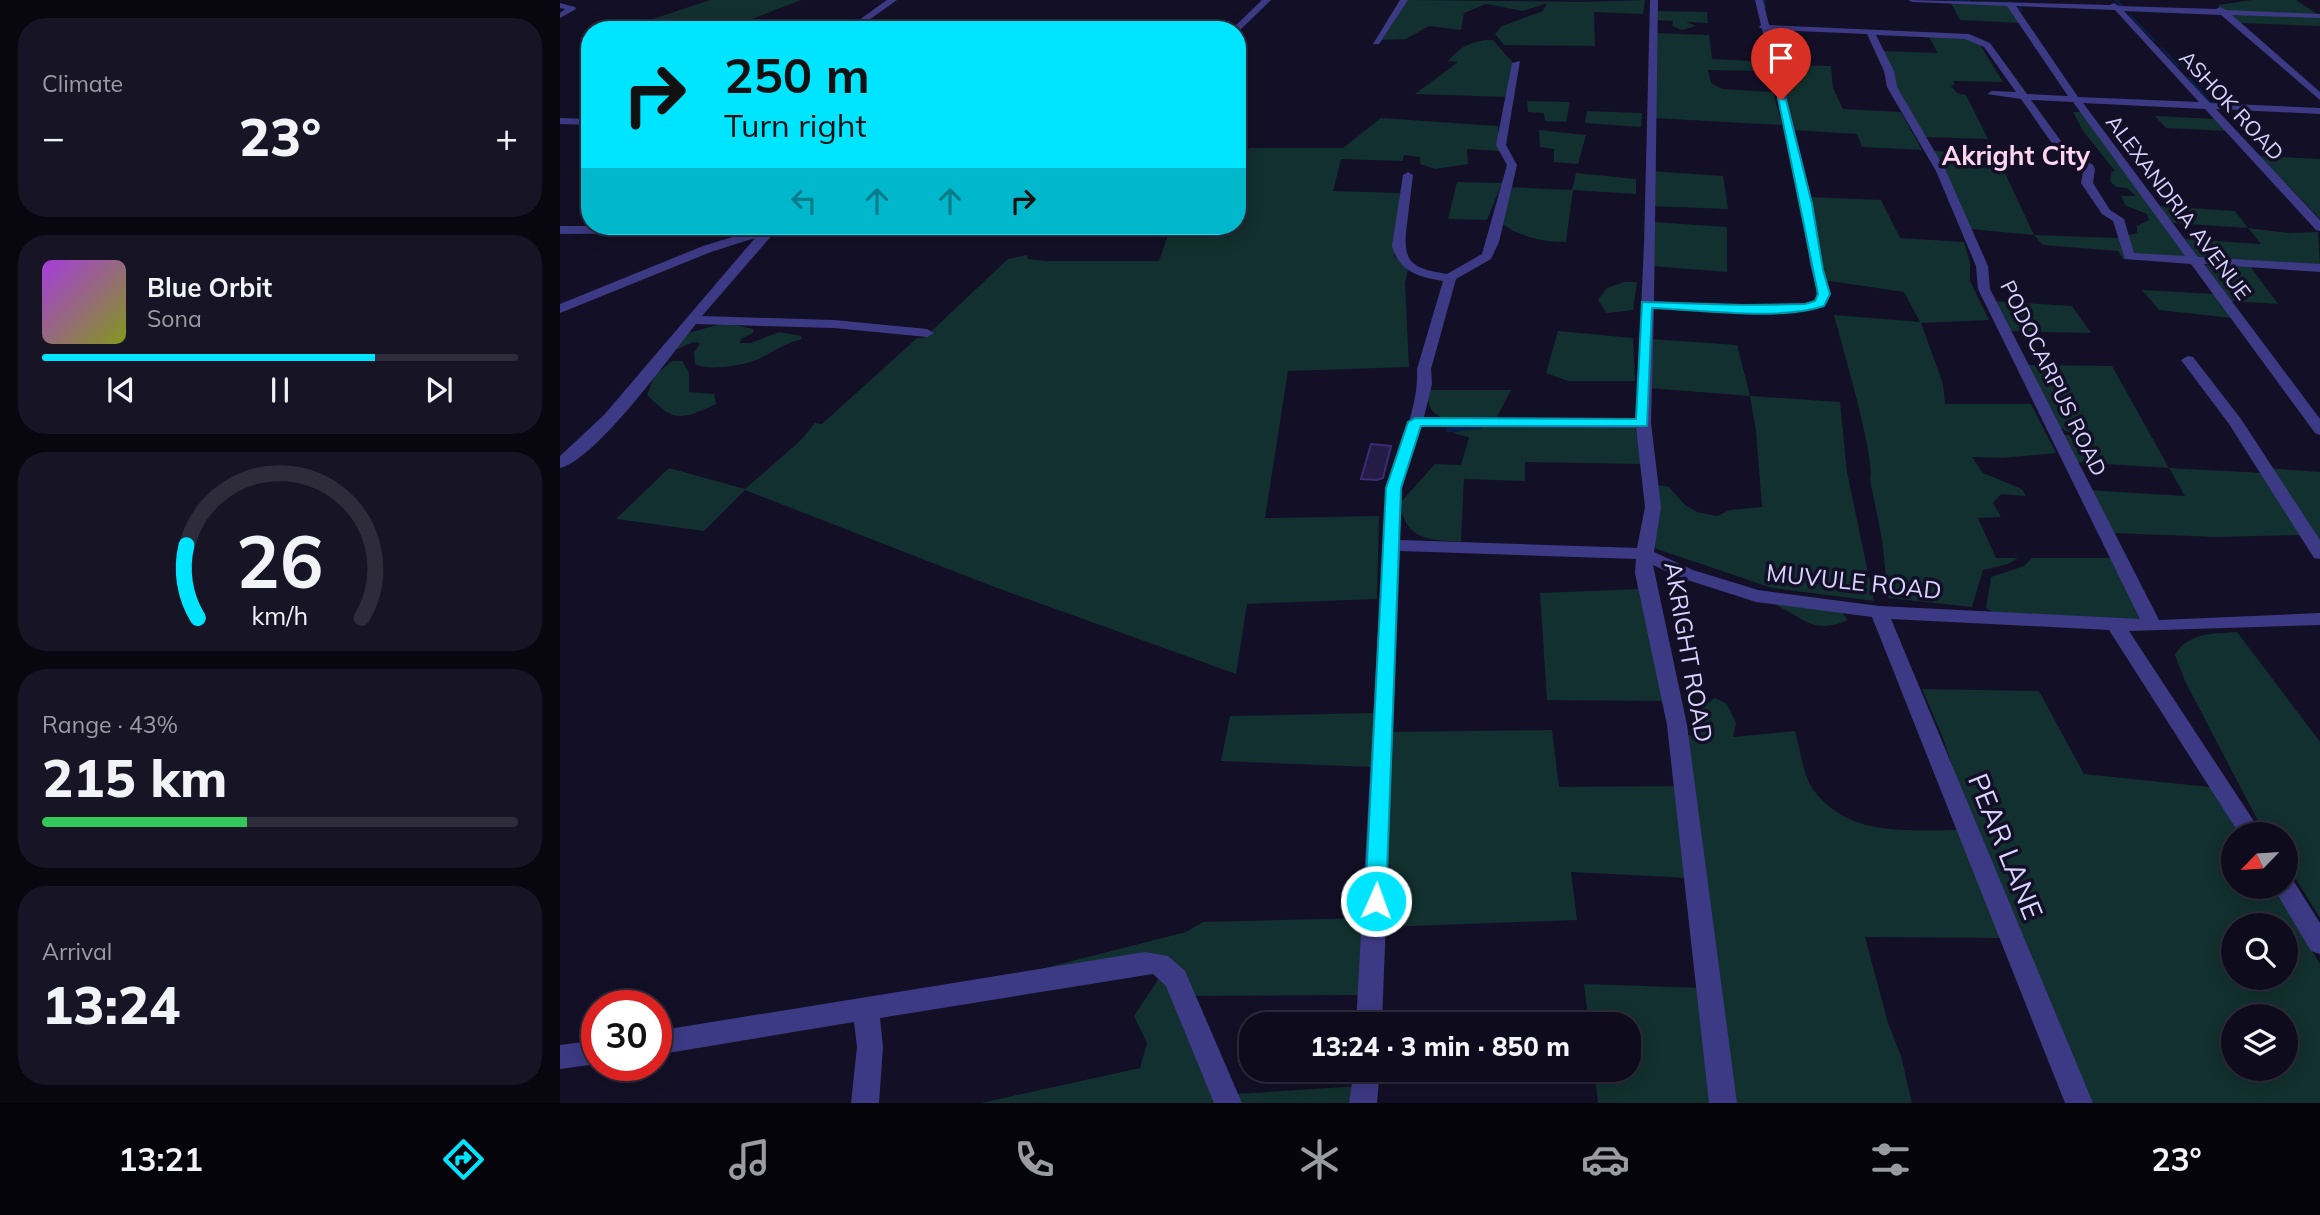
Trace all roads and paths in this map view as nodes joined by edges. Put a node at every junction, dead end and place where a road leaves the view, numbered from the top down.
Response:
1 (893, 0) edge
2 (1267, 0) edge
3 (1404, 0) edge
4 (1654, 0) edge
5 (1759, 0) edge
6 (1912, 0) edge
7 (1927, 0) edge
8 (2211, 2) dead end
9 (2010, 4) junction
10 (2113, 4) edge
11 (560, 5) edge
12 (2222, 12) junction
13 (560, 16) edge
14 (2320, 16) edge
15 (859, 21) edge
16 (1245, 21) edge
17 (1763, 27) junction
18 (1871, 33) junction
19 (1376, 42) dead end
20 (1517, 63) dead end
21 (2318, 93) edge
22 (1993, 94) dead end
23 (2022, 96) junction
24 (2074, 99) junction
25 (2206, 105) junction
26 (2320, 111) edge
27 (560, 121) edge
28 (581, 122) edge
29 (1408, 175) dead end
30 (2320, 227) edge
31 (560, 230) edge
32 (581, 230) edge
33 (754, 235) edge
34 (763, 235) edge
35 (2193, 260) junction
36 (2320, 268) edge
37 (1450, 278) junction
38 (1646, 304) junction
39 (560, 309) edge
40 (694, 320) junction
41 (927, 332) dead end
42 (2188, 359) dead end
43 (1415, 422) junction
44 (1643, 423) junction
45 (2320, 430) edge
46 (560, 463) edge
47 (1391, 545) junction
48 (1645, 554) junction
49 (2320, 554) edge
50 (1879, 612) junction
51 (2320, 619) edge
52 (2115, 624) junction
53 (2153, 626) junction
54 (2244, 822) edge
55 (2293, 900) edge
56 (2320, 944) edge
57 (866, 1010) junction
58 (1370, 1012) edge
59 (672, 1040) edge
60 (581, 1054) edge
61 (560, 1057) edge
62 (1366, 1082) edge
63 (865, 1103) edge
64 (1228, 1103) edge
65 (1363, 1103) edge
66 (1723, 1103) edge
67 (2079, 1103) edge

1 - 15 street
2 - 16 street
3 - 19 street
4 - 38 street, AKRIGHT ROAD
5 - 17 street
6 - 7 street
7 - 9 street
8 - 12 street
9 - 10 street
9 - 24 street, ALEXANDRIA AVENUE
10 - 12 street
10 - 25 street, ASHOK ROAD
11 - 13 street
12 - 14 street
12 - 21 street
17 - 18 street
17 - 38 street
18 - 23 street
18 - 53 street, PODOCARPUS ROAD
20 - 37 street
22 - 23 street
23 - 24 street
23 - 35 street
24 - 25 street
24 - 35 street, ALEXANDRIA AVENUE
25 - 26 street
25 - 30 street, ASHOK ROAD
27 - 28 street
29 - 37 street
31 - 32 street
33 - 39 street
34 - 40 street
35 - 36 street
35 - 45 street, ALEXANDRIA AVENUE
37 - 43 street
38 - 44 street, AKRIGHT ROAD
40 - 41 street
40 - 46 street
42 - 49 street
43 - 44 street
43 - 47 street
44 - 48 street, AKRIGHT ROAD
47 - 48 street, MUVULE ROAD
47 - 58 street
48 - 50 street, MUVULE ROAD
48 - 66 street, AKRIGHT ROAD
50 - 52 street, MUVULE ROAD
50 - 67 street, PEAR LANE
51 - 53 street, MUVULE ROAD
52 - 53 street, MUVULE ROAD
52 - 54 street
55 - 56 street
57 - 59 street
57 - 63 street
57 - 64 street
60 - 61 street
62 - 65 street

